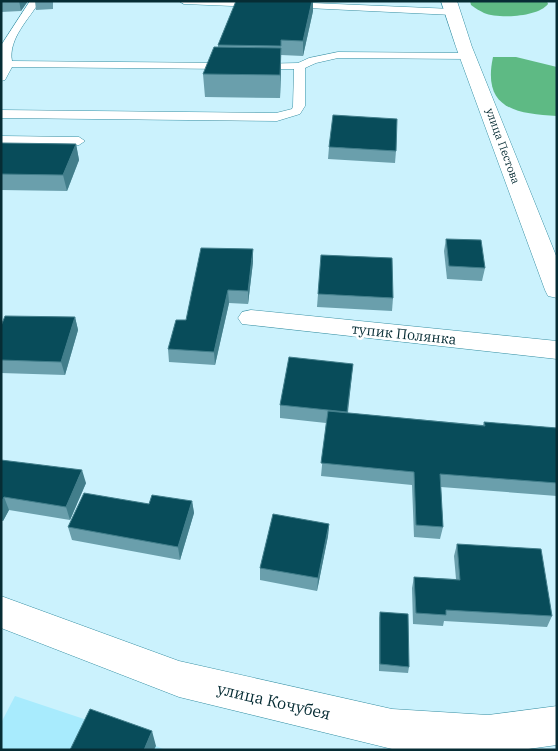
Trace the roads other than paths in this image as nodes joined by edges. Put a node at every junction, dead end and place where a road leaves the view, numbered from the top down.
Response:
1 (35, 1) edge
2 (184, 1) edge
3 (451, 6) edge
4 (3, 49) edge
5 (468, 56) junction
6 (7, 64) junction
7 (300, 66) junction
8 (1, 78) edge
9 (1, 114) edge
10 (1, 140) edge
11 (78, 141) dead end
12 (557, 290) edge
13 (251, 318) dead end
14 (557, 350) edge
15 (1, 612) edge
16 (557, 725) edge

1 - 4 lane
2 - 3 lane
3 - 5 street, улица Пестова
4 - 6 lane
5 - 7 lane
5 - 12 street, улица Пестова
6 - 7 lane
6 - 8 lane
7 - 9 lane
10 - 11 lane
13 - 14 street, тупик Полянка
15 - 16 street, улица Кочубея

